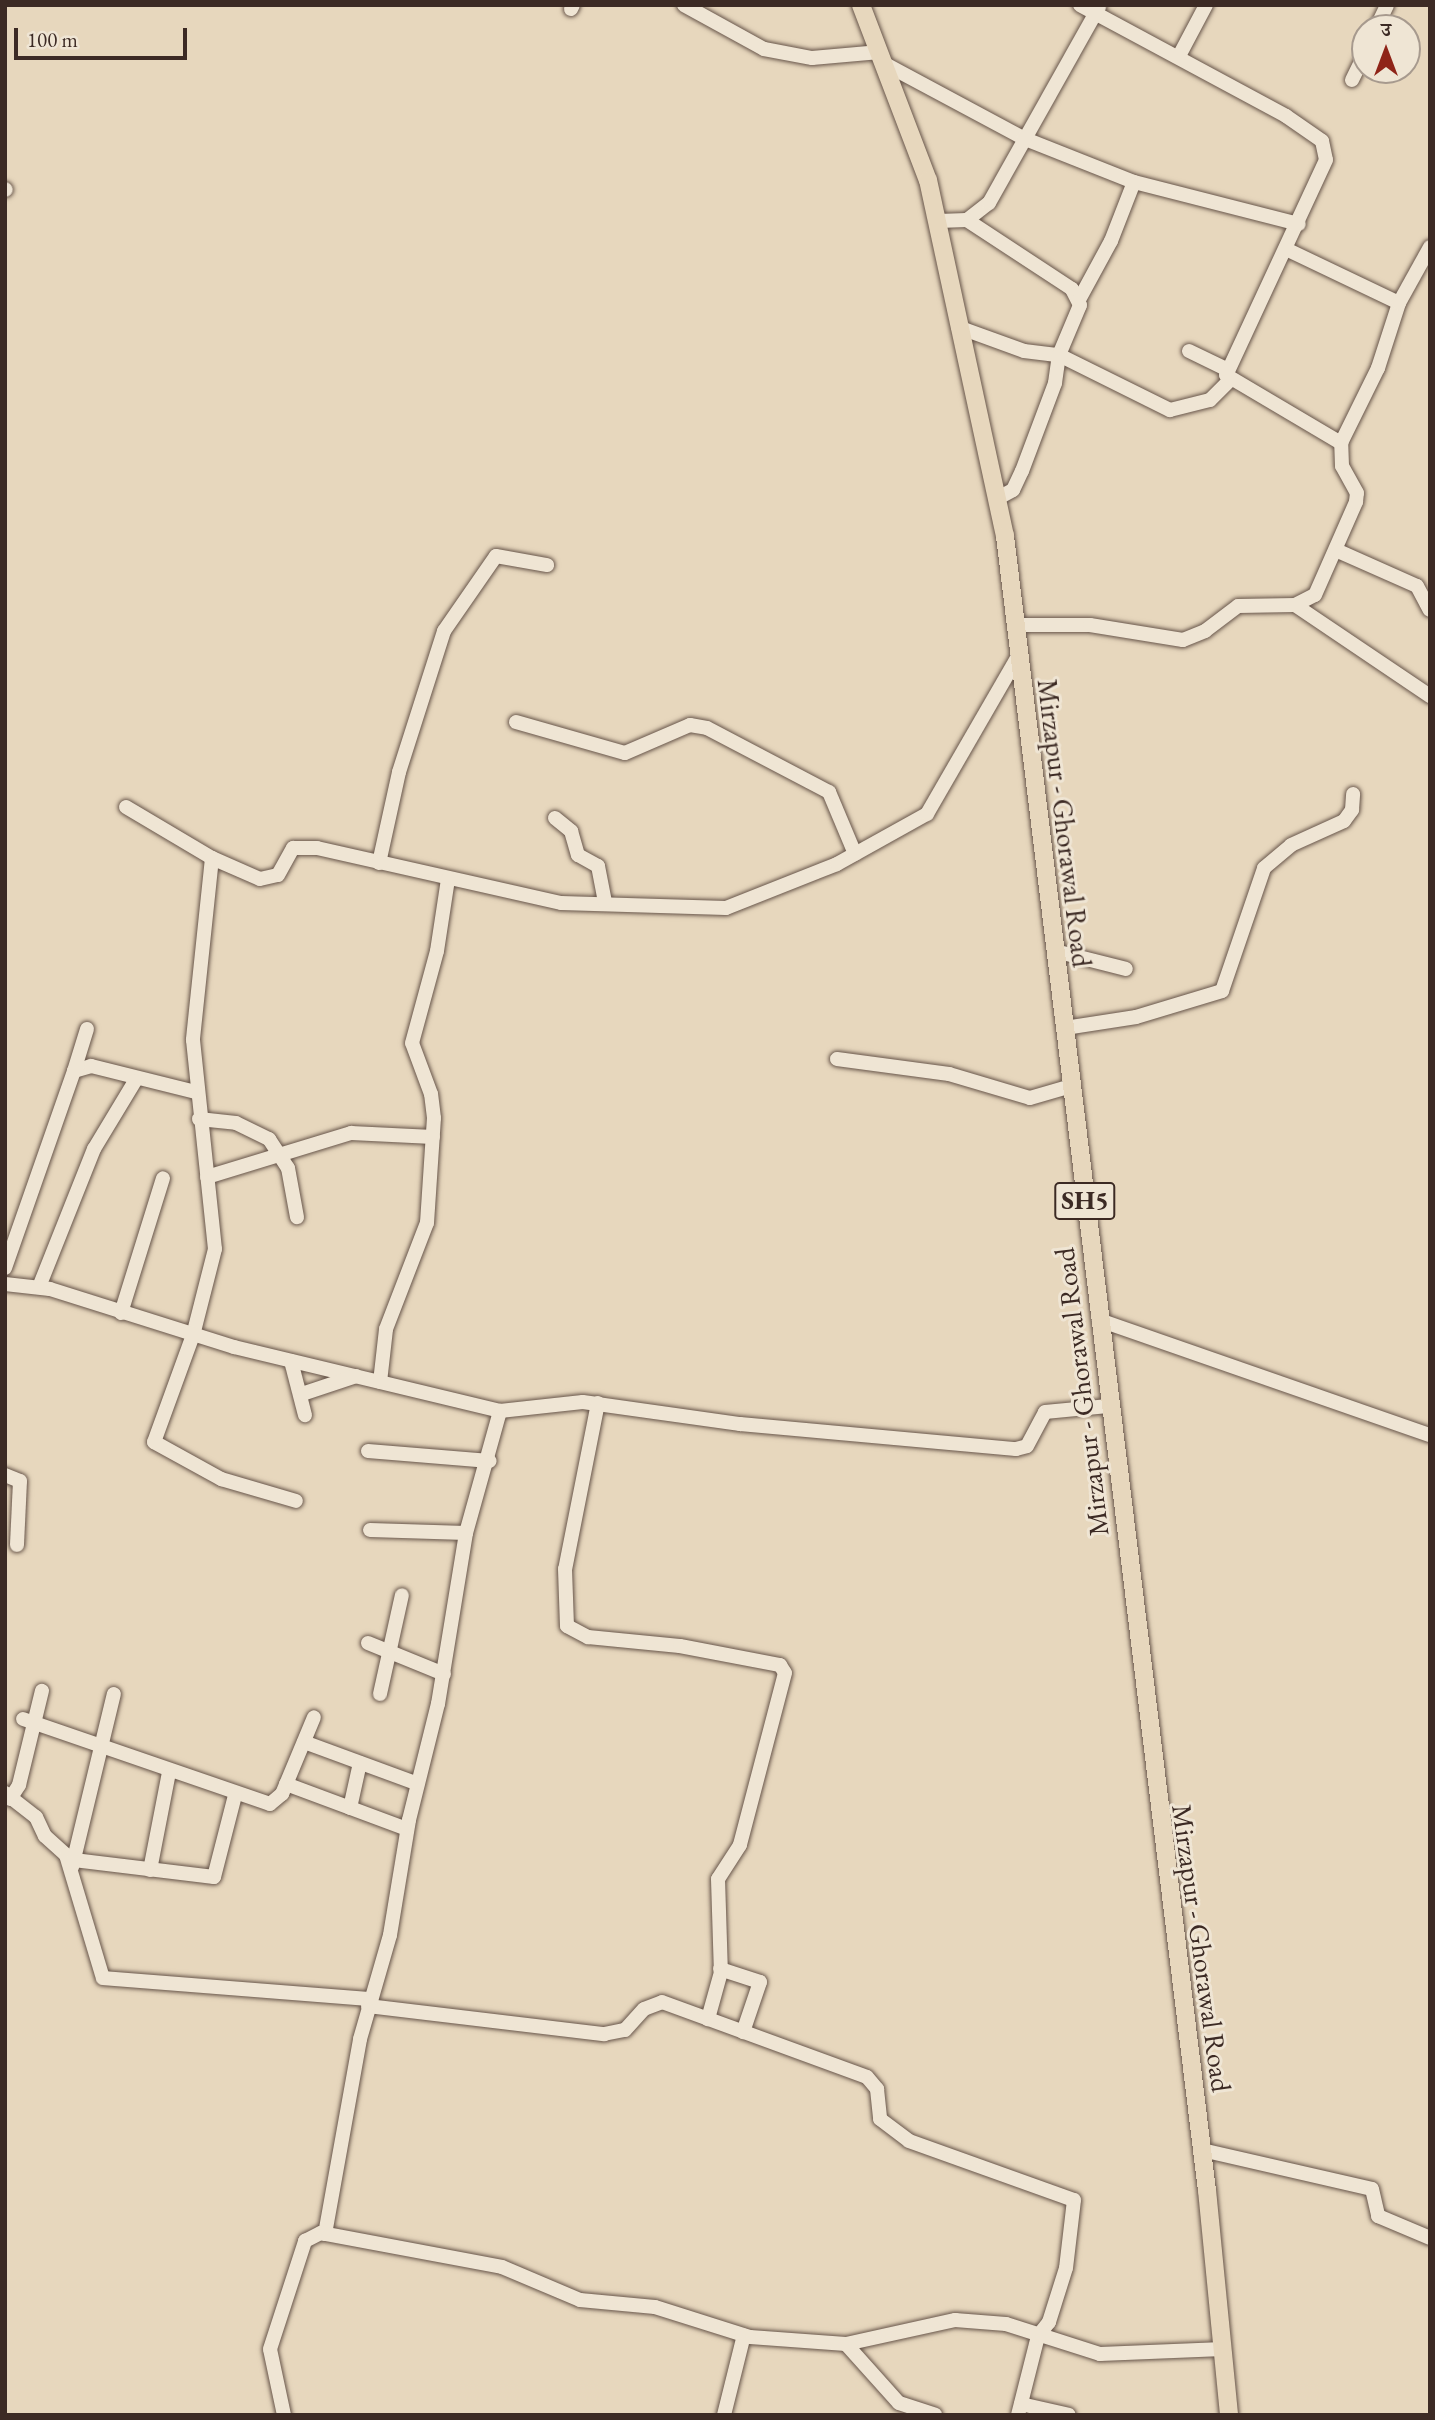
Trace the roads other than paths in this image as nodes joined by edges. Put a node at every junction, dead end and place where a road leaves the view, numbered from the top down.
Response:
1 (684, 5) edge
2 (861, 5) edge
3 (1080, 5) edge
4 (1206, 5) edge
5 (1097, 9) edge
6 (1179, 56) junction
7 (882, 58) junction
8 (1023, 138) junction
9 (1134, 182) junction
10 (967, 220) junction
11 (938, 221) junction
12 (1299, 224) junction
13 (1430, 247) edge
14 (1288, 250) junction
15 (1080, 298) junction
16 (1399, 303) junction
17 (958, 327) junction
18 (1189, 351) dead end
19 (1059, 355) junction
20 (1228, 375) junction
21 (1341, 443) junction
22 (998, 498) junction
23 (1338, 551) junction
24 (547, 565) dead end
25 (1430, 579) edge
26 (1422, 593) junction
27 (1295, 605) junction
28 (1430, 610) edge
29 (1015, 625) junction
30 (1017, 658) junction
31 (1430, 696) edge
32 (516, 722) dead end
33 (1353, 794) dead end
34 (126, 807) dead end
35 (555, 818) dead end
36 (855, 854) junction
37 (212, 858) junction
38 (379, 863) junction
39 (448, 879) junction
40 (605, 902) junction
41 (1055, 951) junction
42 (1126, 970) dead end
43 (1065, 1028) junction
44 (86, 1029) dead end
45 (836, 1059) dead end
46 (74, 1071) junction
47 (135, 1081) junction
48 (1071, 1086) junction
49 (195, 1092) junction
50 (199, 1119) junction
51 (433, 1137) junction
52 (278, 1151) junction
53 (206, 1177) junction
54 (163, 1178) dead end
55 (297, 1217) dead end
56 (5, 1268) edge
57 (5, 1284) edge
58 (39, 1287) junction
59 (121, 1313) junction
60 (1099, 1320) junction
61 (193, 1335) junction
62 (290, 1361) junction
63 (356, 1376) junction
64 (380, 1382) junction
65 (302, 1394) junction
66 (598, 1403) junction
67 (1108, 1406) junction
68 (500, 1411) junction
69 (305, 1415) dead end
70 (1430, 1435) edge
71 (368, 1451) dead end
72 (490, 1461) junction
73 (5, 1475) edge
74 (296, 1501) dead end
75 (370, 1530) dead end
76 (466, 1533) junction
77 (17, 1545) dead end
78 (402, 1595) dead end
79 (368, 1643) dead end
80 (391, 1653) junction
81 (444, 1675) junction
82 (42, 1691) dead end
83 (114, 1694) dead end
84 (380, 1694) dead end
85 (314, 1717) dead end
86 (29, 1721) junction
87 (304, 1742) junction
88 (102, 1747) junction
89 (360, 1763) junction
90 (169, 1772) junction
91 (286, 1784) junction
92 (418, 1784) junction
93 (235, 1795) junction
94 (8, 1796) edge
95 (350, 1808) junction
96 (407, 1829) junction
97 (73, 1864) junction
98 (150, 1870) junction
99 (720, 1969) junction
100 (370, 2002) junction
101 (708, 2019) junction
102 (743, 2032) junction
103 (1202, 2150) junction
104 (326, 2234) junction
105 (1430, 2238) edge
106 (744, 2335) junction
107 (1038, 2336) junction
108 (846, 2344) junction
109 (1223, 2349) junction
110 (1020, 2409) edge
111 (285, 2415) edge
112 (723, 2415) edge
113 (936, 2415) edge
114 (1069, 2415) edge
115 (1229, 2415) edge

1 - 7 street
2 - 7 main road, Mirzapur - Ghorawal Road / SH5
3 - 5 street
4 - 6 street
5 - 6 street
5 - 8 street
6 - 12 street
7 - 8 street
7 - 11 main road, Mirzapur - Ghorawal Road / SH5
8 - 9 street
8 - 10 street
9 - 12 street
9 - 15 street
10 - 11 street
10 - 15 street
11 - 17 main road, Mirzapur - Ghorawal Road / SH5
12 - 14 street
13 - 16 street
14 - 16 street
14 - 20 street
15 - 19 street
16 - 21 street
17 - 19 street
17 - 22 main road, Mirzapur - Ghorawal Road / SH5
18 - 20 street
19 - 20 street
19 - 22 street
20 - 21 street
21 - 23 street
22 - 29 main road, Mirzapur - Ghorawal Road / SH5
23 - 26 street
23 - 27 street
24 - 38 street
25 - 26 street
26 - 28 street
27 - 29 street
27 - 31 street
29 - 30 main road, Mirzapur - Ghorawal Road / SH5
30 - 36 street
30 - 41 main road, Mirzapur - Ghorawal Road / SH5
32 - 36 street
33 - 43 street
34 - 37 street
35 - 40 street
36 - 40 street
37 - 38 street
37 - 49 street
38 - 39 street
39 - 40 street
39 - 51 street
41 - 42 street
41 - 43 main road, Mirzapur - Ghorawal Road / SH5
43 - 48 main road, Mirzapur - Ghorawal Road / SH5
44 - 46 street
45 - 48 street
46 - 47 street
46 - 56 street
47 - 49 street
47 - 58 street
48 - 60 main road, Mirzapur - Ghorawal Road / SH5
49 - 50 street
50 - 52 street
50 - 53 street
51 - 52 street
51 - 64 street
52 - 53 street
52 - 55 street
53 - 61 street
54 - 59 street
57 - 58 street
58 - 59 street
59 - 61 street
60 - 67 main road, Mirzapur - Ghorawal Road / SH5
60 - 70 street
61 - 62 street
61 - 74 street
62 - 63 street
62 - 65 street
63 - 64 street
63 - 65 street
64 - 68 street
65 - 69 street
66 - 67 street
66 - 68 street
66 - 99 street
67 - 103 main road, Mirzapur - Ghorawal Road / SH5
68 - 72 street
71 - 72 street
72 - 76 street
73 - 77 street
75 - 76 street
76 - 81 street
78 - 80 street
79 - 80 street
80 - 81 street
80 - 84 street
81 - 92 street
82 - 86 street
83 - 88 street
85 - 87 street
86 - 88 street
86 - 94 street
87 - 89 street
87 - 91 street
88 - 90 street
88 - 97 street
89 - 92 street
89 - 95 street
90 - 93 street
90 - 98 street
91 - 93 street
91 - 95 street
92 - 96 street
93 - 98 street
94 - 97 street
95 - 96 street
96 - 100 street
97 - 98 street
97 - 100 street
99 - 101 street
99 - 102 street
100 - 101 street
100 - 104 street
101 - 102 street
102 - 107 street
103 - 105 street
103 - 109 main road, Mirzapur - Ghorawal Road / SH5
104 - 106 street
104 - 111 street
106 - 108 street
106 - 112 street
107 - 108 street
107 - 109 street
107 - 110 street
108 - 113 street
109 - 115 main road, Mirzapur - Ghorawal Road / SH5
110 - 114 street

